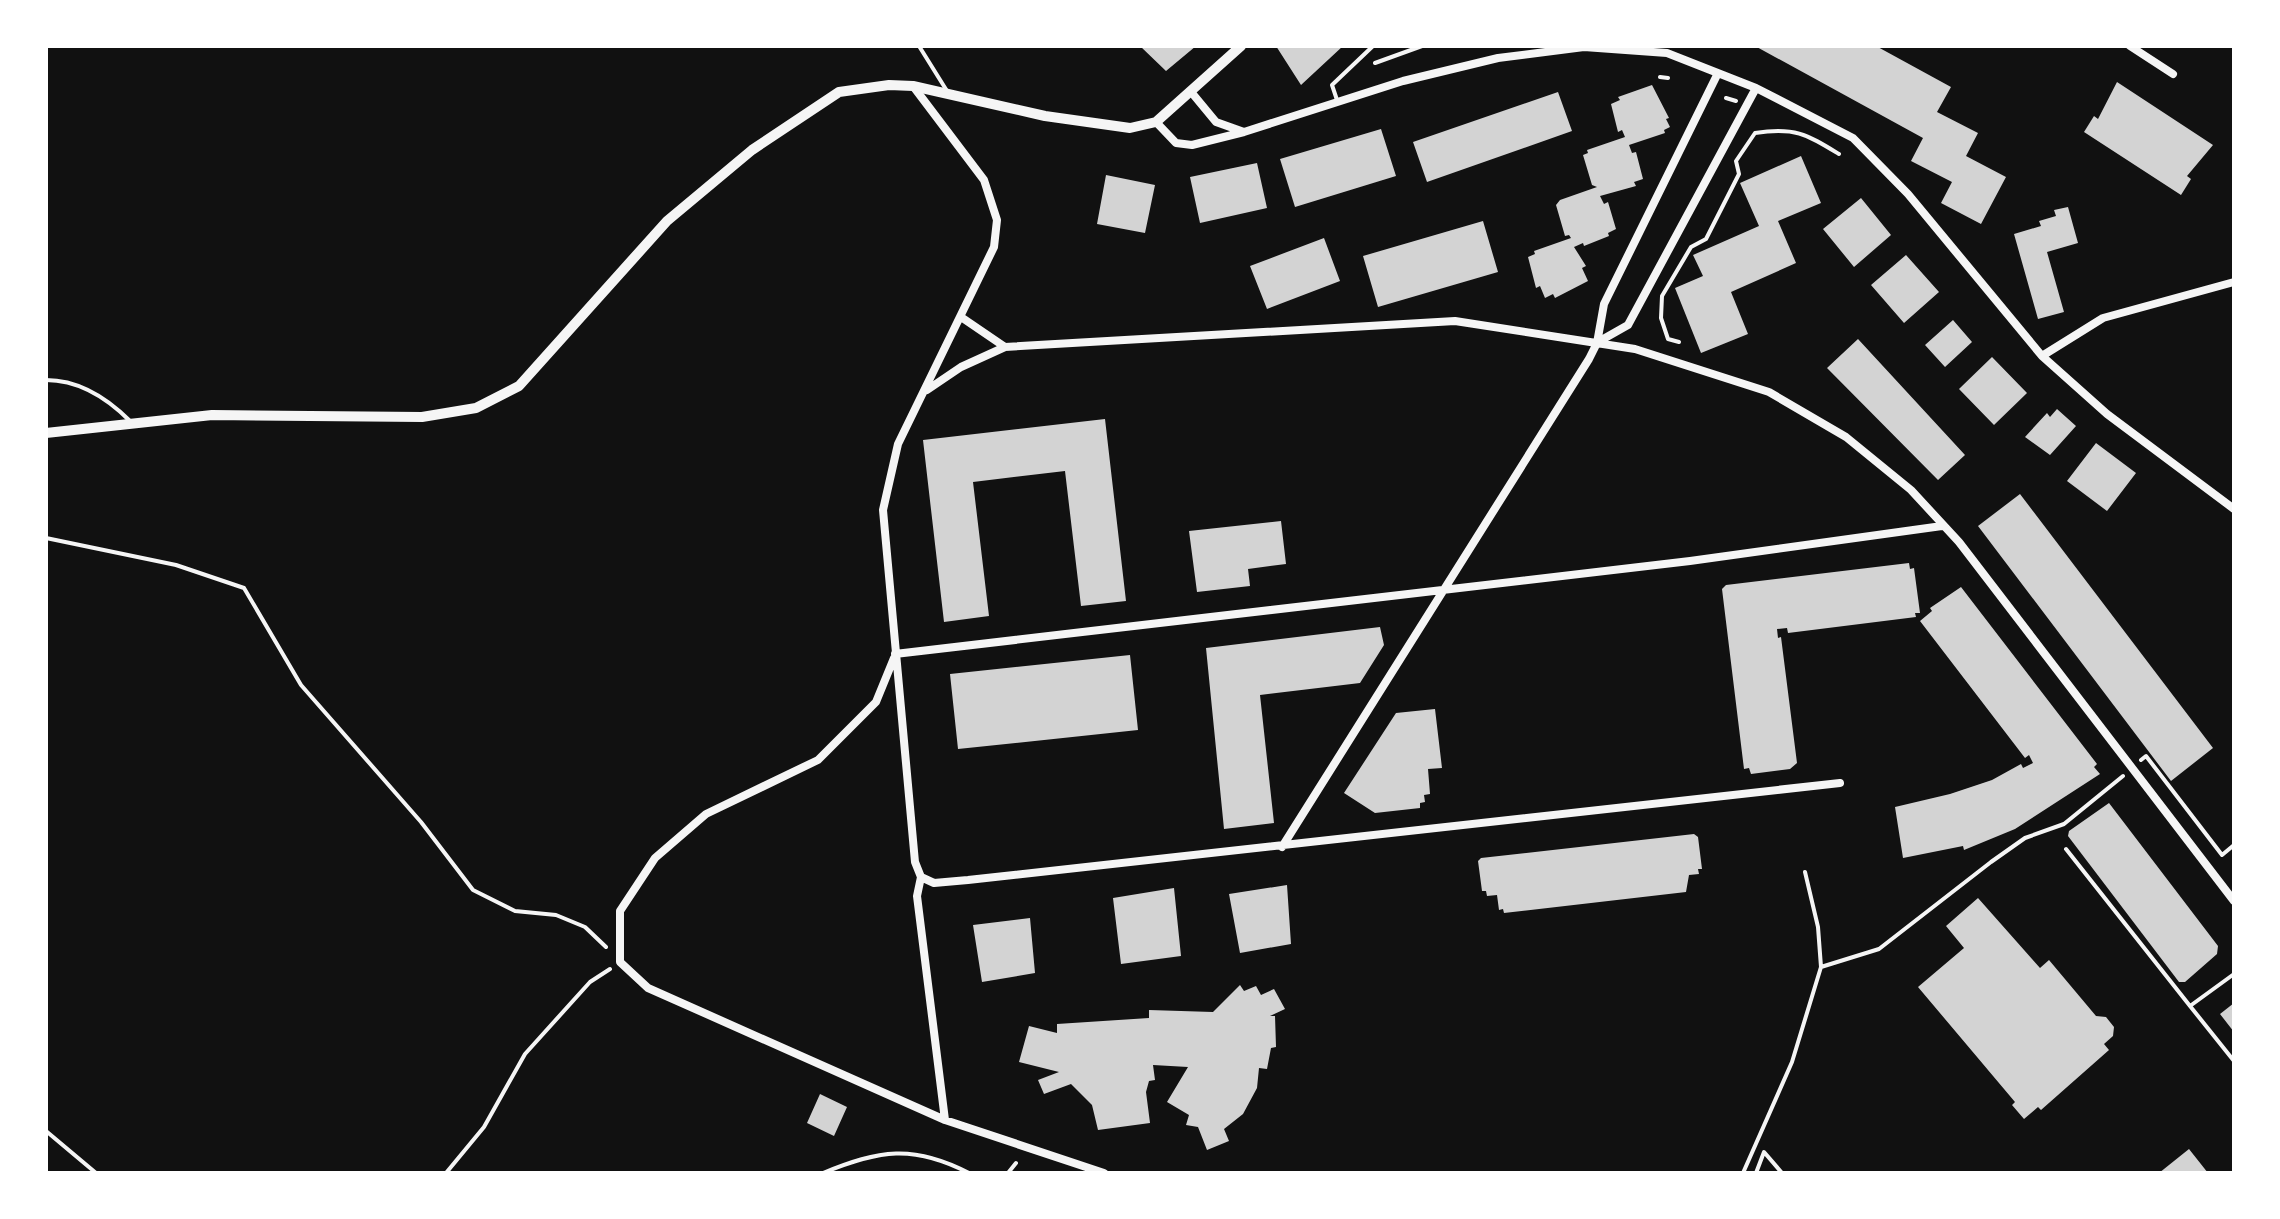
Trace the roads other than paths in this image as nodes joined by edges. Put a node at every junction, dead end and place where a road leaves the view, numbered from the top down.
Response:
1 (919, 46) edge
2 (1241, 46) edge
3 (1373, 46) edge
4 (2130, 46) edge
5 (1718, 73) junction
6 (2173, 74) dead end
7 (913, 86) junction
8 (1756, 88) junction
9 (947, 91) junction
10 (1192, 93) junction
11 (1337, 102) junction
12 (1156, 122) junction
13 (1244, 132) junction
14 (2234, 282) edge
15 (961, 317) junction
16 (1597, 343) junction
17 (1005, 347) junction
18 (2042, 356) junction
19 (46, 380) edge
20 (927, 390) junction
21 (132, 423) junction
22 (46, 433) edge
23 (2234, 509) edge
24 (1942, 526) junction
25 (1444, 589) junction
26 (895, 654) junction
27 (1840, 783) dead end
28 (1282, 847) junction
29 (2066, 849) dead end
30 (921, 877) junction
31 (2234, 901) edge
32 (2234, 974) edge
33 (2190, 1006) junction
34 (2234, 1061) edge
35 (945, 1120) junction
36 (1104, 1173) edge

1 - 9 lane
2 - 10 street
3 - 11 lane
4 - 6 street
5 - 8 street
5 - 11 street
5 - 16 street
7 - 9 street
7 - 15 street
7 - 21 street
8 - 16 street
8 - 18 street
9 - 12 street
10 - 12 street
10 - 13 street
11 - 13 street
12 - 13 street
14 - 18 street
15 - 17 street
15 - 20 street
16 - 17 street
16 - 24 street
16 - 25 street
17 - 20 street
18 - 23 street
19 - 21 lane
20 - 26 street
21 - 22 street
24 - 25 street
24 - 31 street
25 - 26 street
25 - 28 street
26 - 30 street
26 - 35 street
27 - 28 street
28 - 30 street
29 - 33 lane
30 - 35 street
32 - 33 lane
33 - 34 lane
35 - 36 street

